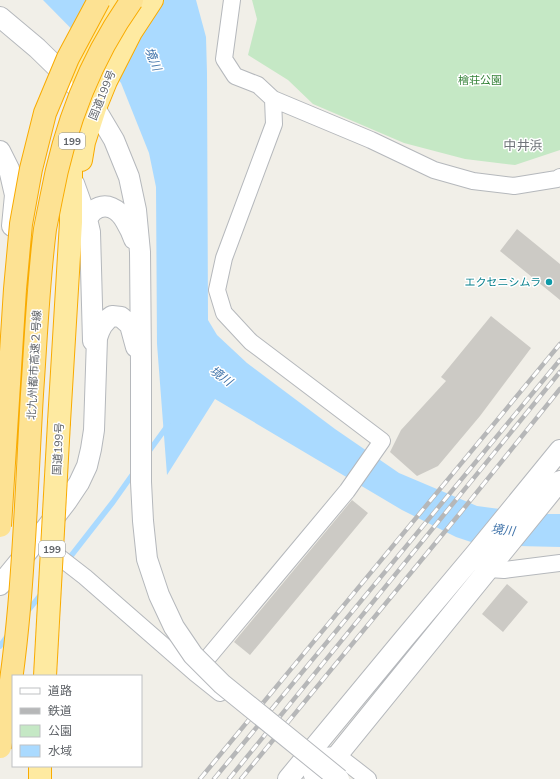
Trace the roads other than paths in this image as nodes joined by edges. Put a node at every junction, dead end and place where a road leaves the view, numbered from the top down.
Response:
1 (99, 0) edge
2 (111, 0) edge
3 (132, 0) edge
4 (152, 0) edge
5 (232, 0) edge
6 (0, 17) edge
7 (78, 88) junction
8 (274, 98) junction
9 (95, 108) junction
10 (0, 151) edge
11 (560, 177) edge
12 (79, 220) junction
13 (140, 252) junction
14 (141, 365) junction
15 (96, 380) junction
16 (0, 382) edge
17 (560, 450) edge
18 (559, 484) edge
19 (0, 526) edge
20 (37, 540) junction
21 (560, 564) edge
22 (488, 569) junction
23 (0, 585) edge
24 (194, 673) junction
25 (12, 675) edge
26 (45, 675) edge
27 (12, 678) edge
28 (220, 693) dead end
29 (0, 747) edge
30 (337, 755) junction
31 (307, 757) junction
32 (40, 767) edge
33 (40, 779) edge
34 (288, 779) edge
35 (312, 779) edge
36 (318, 779) edge
37 (339, 779) edge
38 (368, 779) edge

1 - 19 highway, bridge
2 - 7 highway, 国道199号 / 199
3 - 25 highway, 北九州都市高速２号線, bridge
4 - 9 highway, 国道199号 / 199
5 - 8 street
6 - 7 street
7 - 9 street
7 - 12 highway, 国道199号 / 199
8 - 11 street
8 - 24 street
9 - 12 highway, 国道199号 / 199
9 - 13 street
10 - 16 street
12 - 13 street
12 - 15 street
12 - 26 highway, 国道199号 / 199, bridge
13 - 14 street
14 - 15 street
14 - 37 street, bridge
15 - 20 street
17 - 31 street
18 - 22 street
20 - 23 street
20 - 24 street
21 - 22 street
22 - 30 street
24 - 28 street
27 - 29 highway, 北九州都市高速２号線, bridge
30 - 31 street
30 - 36 street
30 - 38 street
31 - 34 street
31 - 35 street
32 - 33 highway

